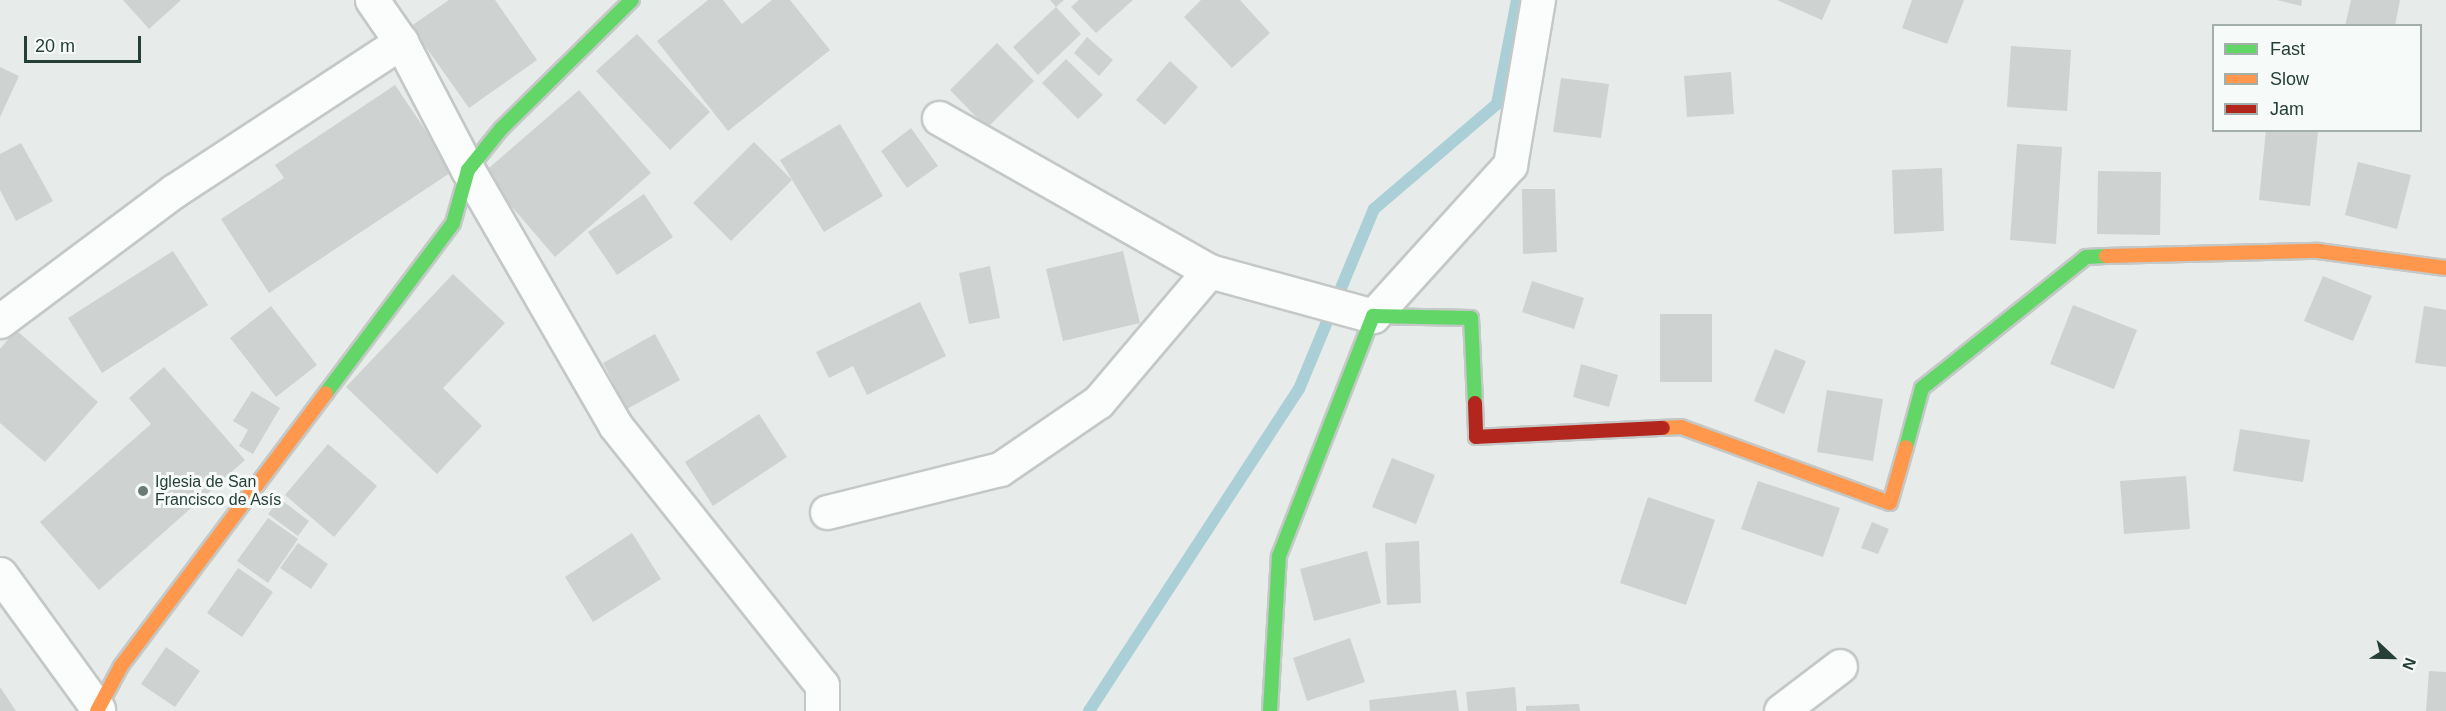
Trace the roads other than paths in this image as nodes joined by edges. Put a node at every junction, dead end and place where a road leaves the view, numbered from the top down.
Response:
1 (372, 0) edge
2 (632, 0) edge
3 (1538, 0) edge
4 (401, 42) junction
5 (939, 118) dead end
6 (468, 170) junction
7 (2446, 268) edge
8 (1209, 271) junction
9 (1373, 316) junction
10 (0, 321) edge
11 (827, 512) dead end
12 (0, 574) edge
13 (1840, 666) dead end
14 (98, 710) edge
15 (822, 711) edge
16 (1269, 711) edge
17 (1781, 711) edge

1 - 4 street
2 - 6 street
3 - 9 street
4 - 6 street
4 - 10 street
5 - 8 street
6 - 14 street
6 - 15 street
7 - 9 street
8 - 9 street
8 - 11 street
9 - 16 street
12 - 14 street
13 - 17 street

